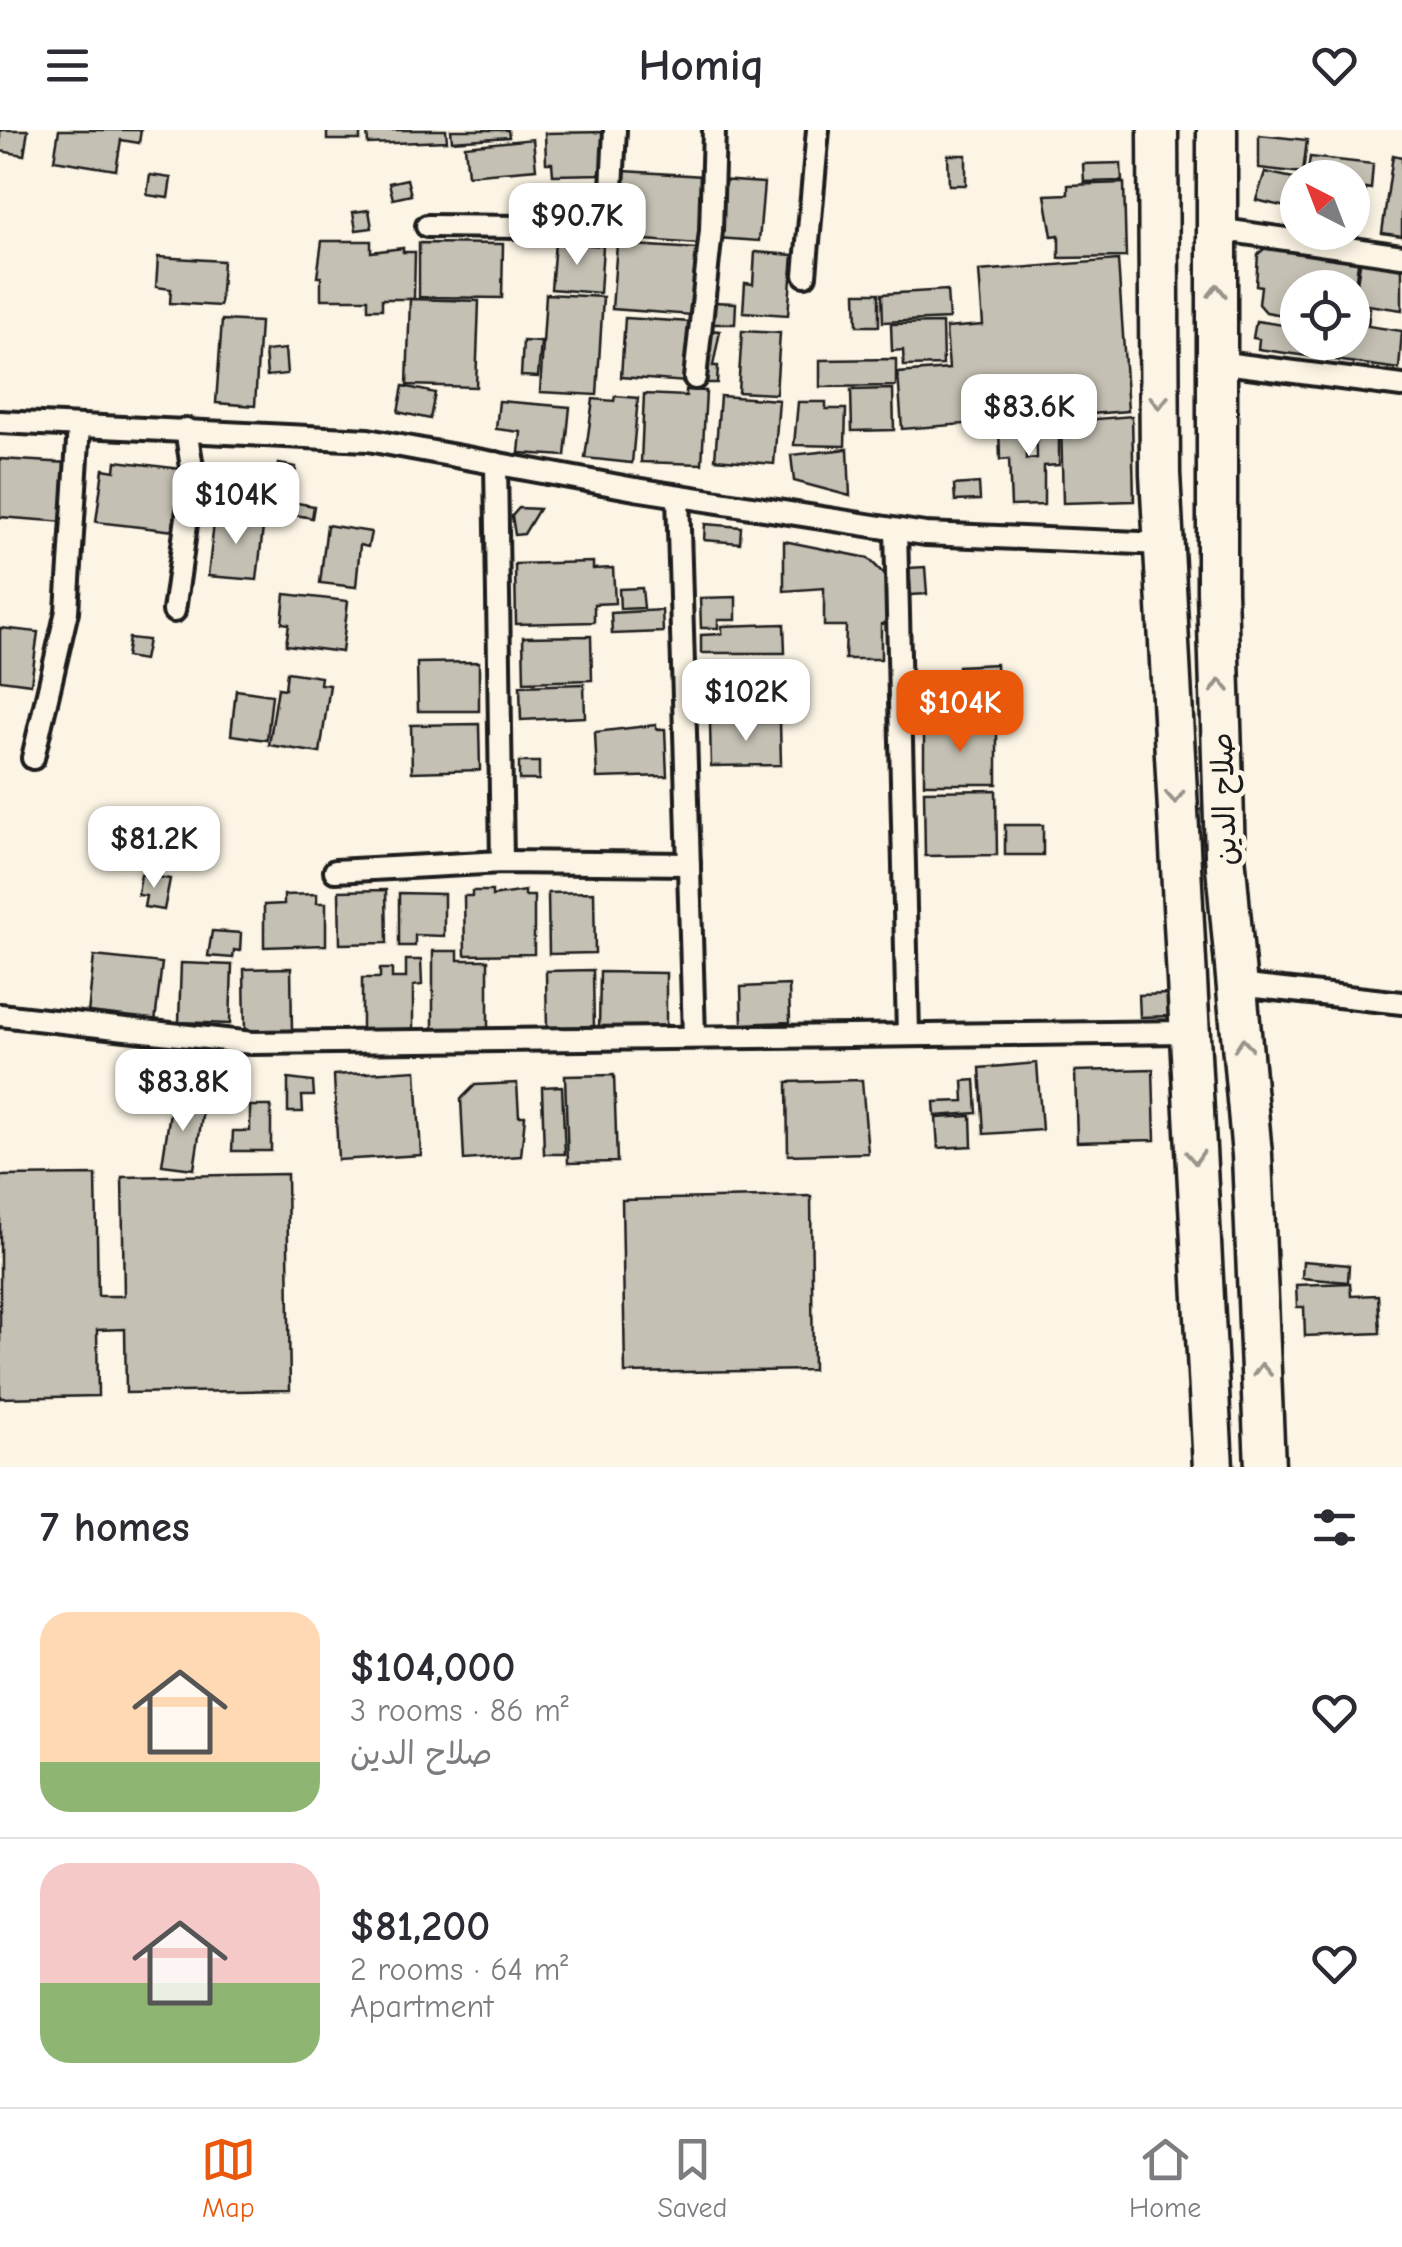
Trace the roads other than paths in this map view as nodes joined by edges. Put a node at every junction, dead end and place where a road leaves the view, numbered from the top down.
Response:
1 (614, 130) edge
2 (714, 130) edge
3 (818, 130) edge
4 (1158, 130) edge
5 (1217, 130) edge
6 (427, 226) dead end
7 (1217, 230) junction
8 (1402, 256) edge
9 (805, 275) dead end
10 (1216, 362) junction
11 (696, 378) dead end
12 (1402, 386) edge
13 (0, 422) edge
14 (78, 426) junction
15 (186, 429) junction
16 (496, 463) junction
17 (678, 496) junction
18 (896, 530) junction
19 (1163, 544) junction
20 (174, 611) dead end
21 (34, 758) dead end
22 (502, 862) junction
23 (689, 864) junction
24 (336, 870) dead end
25 (1238, 986) junction
26 (1402, 1002) edge
27 (0, 1016) edge
28 (1188, 1032) junction
29 (908, 1034) junction
30 (694, 1036) junction
31 (1213, 1467) edge
32 (1266, 1467) edge

1 - 6 street
2 - 11 street
3 - 9 street
4 -> 19 highway, صلاح الدين
5 - 7 highway, صلاح الدين
7 - 8 street
10 -> 7 highway, صلاح الدين
10 - 12 street
25 -> 10 highway, صلاح الدين
13 - 14 street
14 - 15 street
14 - 21 street
15 - 16 street
15 - 20 street
16 - 17 street
16 - 22 street
17 - 18 street
17 - 23 street
18 - 19 street
18 - 29 street
19 -> 28 highway, صلاح الدين
22 - 23 street
22 - 24 street
23 - 30 street
25 - 26 street
32 -> 25 highway, صلاح الدين
27 - 30 street
28 - 29 street
28 -> 31 highway, صلاح الدين
29 - 30 street

